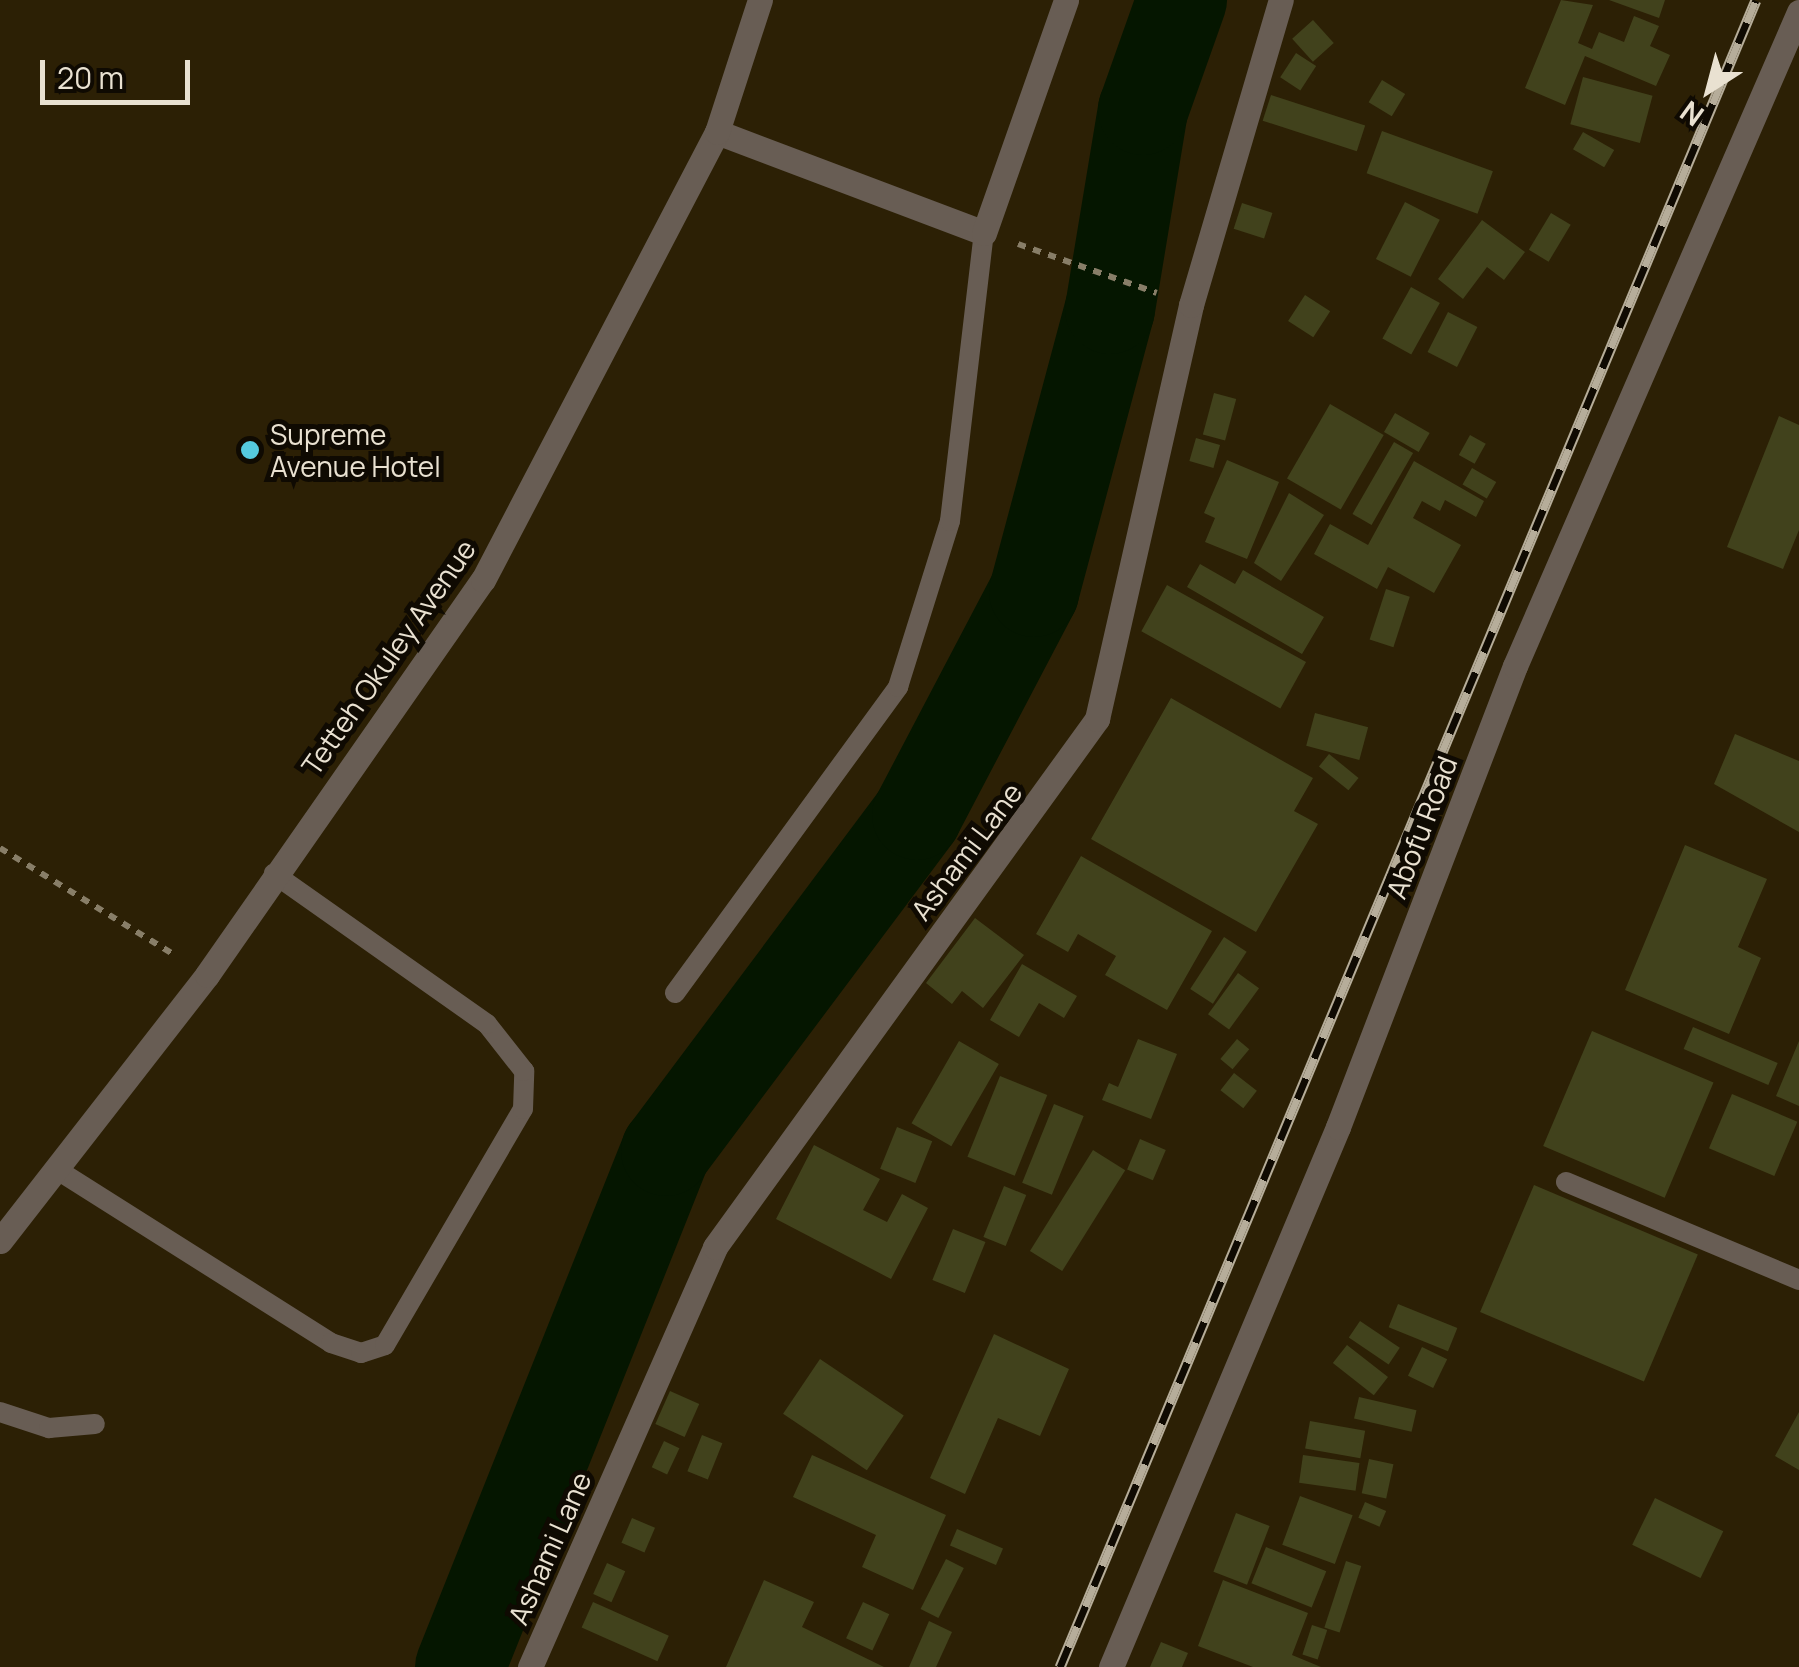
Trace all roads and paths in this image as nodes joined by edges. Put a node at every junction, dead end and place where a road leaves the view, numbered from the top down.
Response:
1 (760, 0) edge
2 (1066, 0) edge
3 (1281, 0) edge
4 (1799, 12) edge
5 (716, 132) junction
6 (984, 232) junction
7 (1191, 305) junction
8 (0, 848) edge
9 (274, 874) junction
10 (207, 975) junction
11 (675, 993) dead end
12 (56, 1168) junction
13 (1566, 1182) dead end
14 (0, 1241) edge
15 (1799, 1280) edge
16 (0, 1412) edge
17 (95, 1424) dead end
18 (530, 1667) edge
19 (1111, 1667) edge

1 - 5 street, Tetteh Okuley Avenue
2 - 6 street
3 - 7 street, Ashami Lane
4 - 19 street, Abofu Road
5 - 6 street
5 - 9 street, Tetteh Okuley Avenue
6 - 7 path
6 - 11 lane
7 - 18 street, Ashami Lane
8 - 10 path
9 - 10 street, Tetteh Okuley Avenue
9 - 12 lane
10 - 12 street, Tetteh Okuley Avenue
12 - 14 street, Tetteh Okuley Avenue
13 - 15 lane
16 - 17 lane

